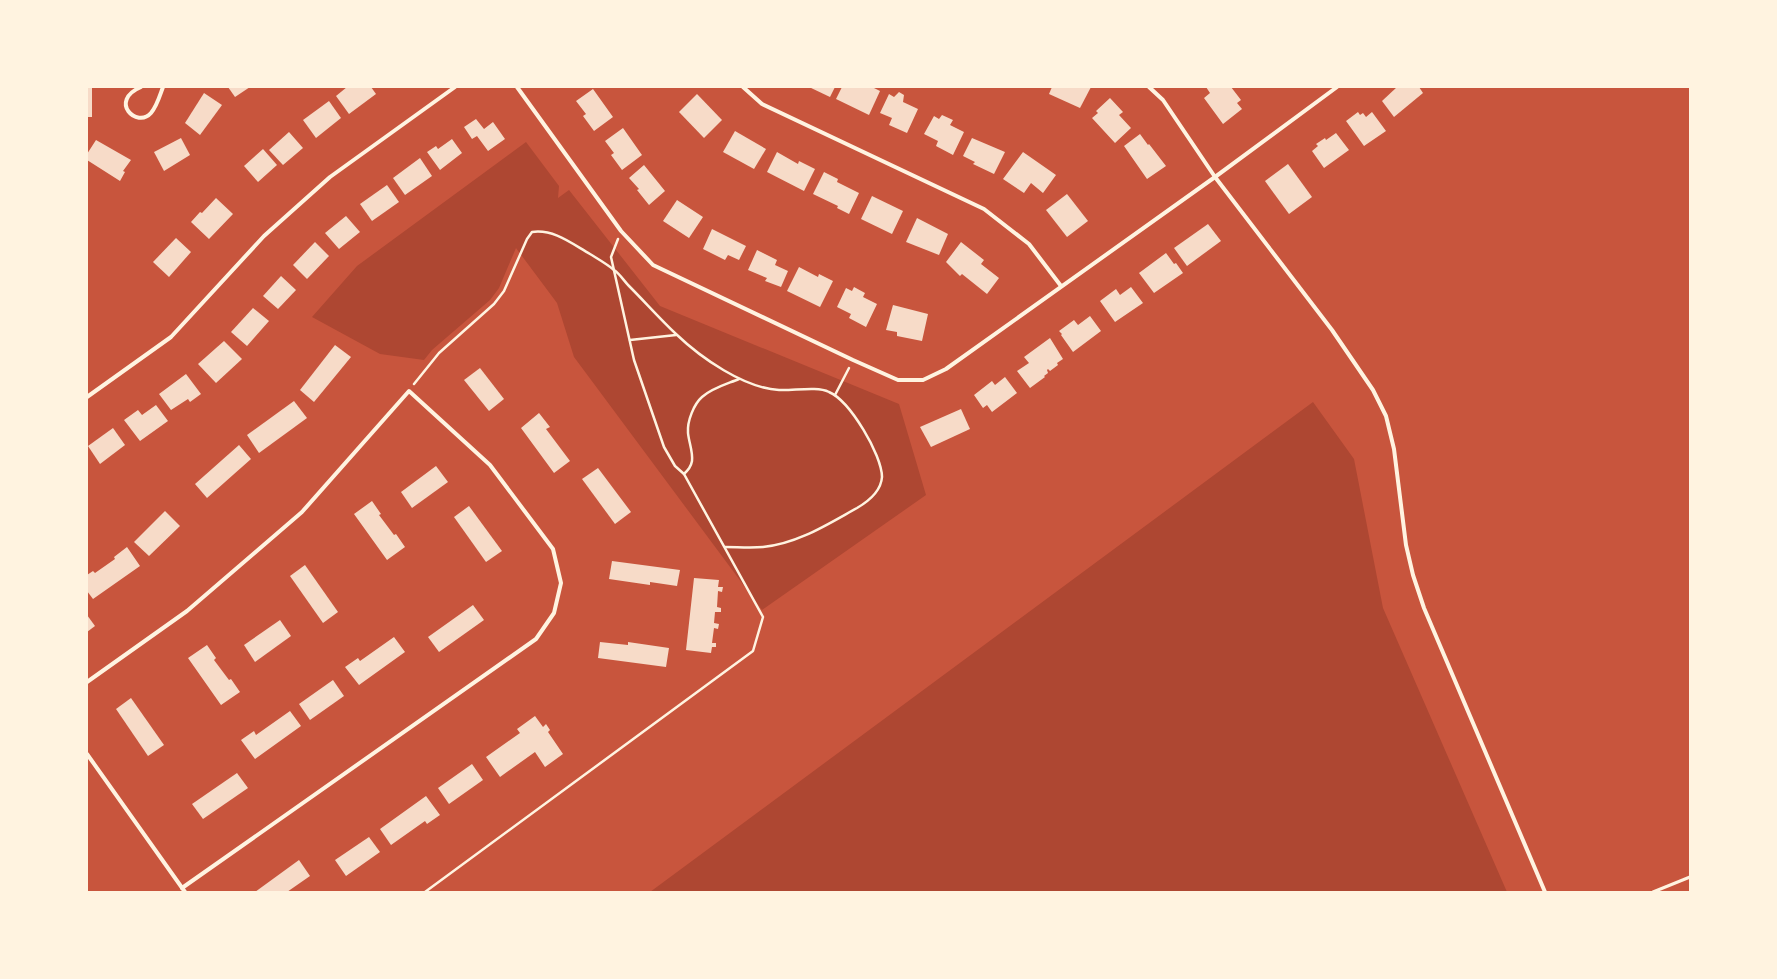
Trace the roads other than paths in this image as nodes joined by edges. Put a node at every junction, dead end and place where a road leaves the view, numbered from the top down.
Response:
1 (141, 87) edge
2 (163, 87) edge
3 (454, 87) edge
4 (517, 87) edge
5 (743, 87) edge
6 (1149, 87) edge
7 (1337, 87) edge
8 (1215, 177) junction
9 (1061, 286) junction
10 (87, 398) edge
11 (87, 682) edge
12 (87, 754) edge
13 (1690, 877) edge
14 (182, 888) junction
15 (185, 892) edge
16 (1545, 892) edge
17 (1653, 892) edge

1 - 2 street
3 - 10 street
4 - 9 street
5 - 9 street
6 - 8 street
7 - 8 street
8 - 9 street
8 - 16 street
11 - 14 street
12 - 14 street
13 - 17 lane
14 - 15 street

